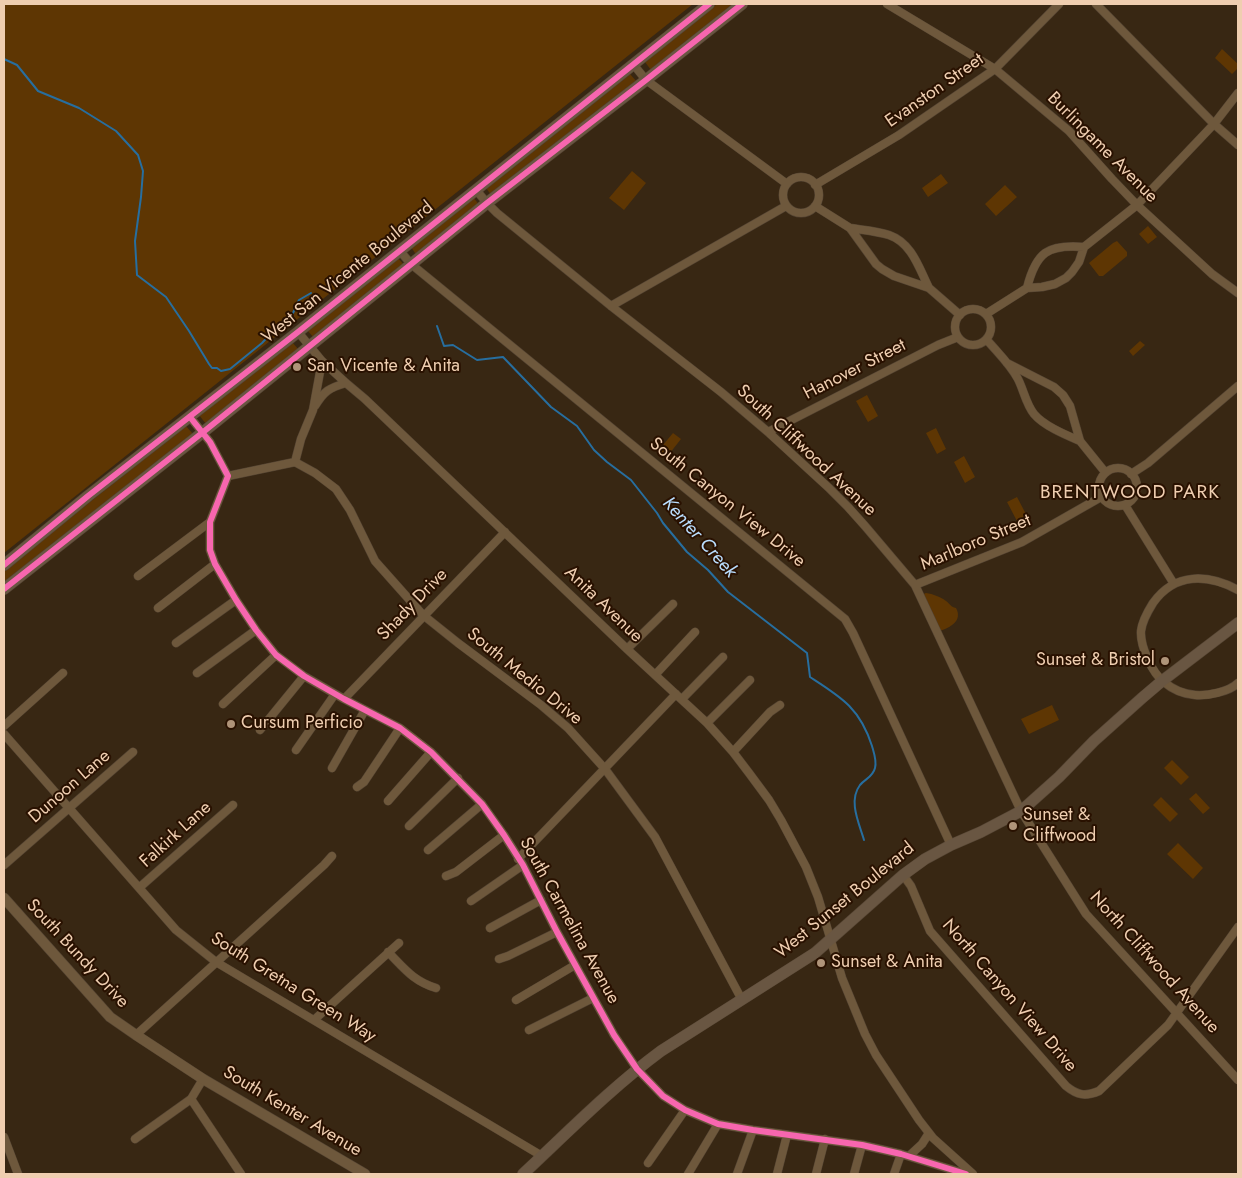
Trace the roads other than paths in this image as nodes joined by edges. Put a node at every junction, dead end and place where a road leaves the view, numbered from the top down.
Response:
1 (709, 4) edge
2 (742, 4) edge
3 (887, 4) edge
4 (1059, 4) edge
5 (1096, 4) edge
6 (633, 64) junction
7 (995, 69) junction
8 (646, 80) junction
9 (1238, 93) edge
10 (1214, 124) junction
11 (1238, 145) edge
12 (787, 184) junction
13 (816, 185) junction
14 (476, 190) junction
15 (487, 204) junction
16 (1137, 205) junction
17 (786, 206) junction
18 (816, 206) junction
19 (850, 228) junction
20 (1084, 246) junction
21 (400, 251) junction
22 (411, 264) junction
23 (929, 288) junction
24 (1027, 288) junction
25 (1238, 293) edge
26 (611, 306) junction
27 (986, 314) junction
28 (960, 315) junction
29 (298, 332) junction
30 (958, 337) junction
31 (987, 340) junction
32 (308, 346) junction
33 (322, 361) junction
34 (1008, 363) junction
35 (346, 383) junction
36 (1238, 386) edge
37 (313, 410) junction
38 (190, 418) junction
39 (768, 432) junction
40 (202, 433) junction
41 (1080, 441) junction
42 (295, 462) junction
43 (1105, 472) junction
44 (1131, 474) junction
45 (228, 476) junction
46 (1101, 497) junction
47 (1125, 505) junction
48 (210, 522) junction
49 (505, 532) junction
50 (215, 564) junction
51 (4, 565) edge
52 (138, 576) dead end
53 (1174, 584) junction
54 (915, 585) junction
55 (4, 589) edge
56 (1238, 590) edge
57 (236, 600) junction
58 (672, 604) dead end
59 (158, 608) dead end
60 (423, 615) junction
61 (1238, 623) edge
62 (256, 630) junction
63 (695, 632) dead end
64 (176, 643) dead end
65 (627, 649) junction
66 (276, 655) junction
67 (723, 657) dead end
68 (197, 672) dead end
69 (63, 673) dead end
70 (655, 675) junction
71 (304, 676) junction
72 (750, 680) dead end
73 (1162, 681) junction
74 (1237, 687) edge
75 (335, 694) junction
76 (679, 697) junction
77 (344, 699) junction
78 (224, 704) dead end
79 (780, 705) dead end
80 (365, 710) junction
81 (707, 723) junction
82 (4, 726) edge
83 (400, 728) junction
84 (260, 730) dead end
85 (4, 734) edge
86 (296, 750) dead end
87 (133, 752) dead end
88 (431, 752) junction
89 (733, 752) junction
90 (332, 768) dead end
91 (605, 769) junction
92 (458, 778) junction
93 (357, 787) dead end
94 (388, 801) dead end
95 (482, 804) junction
96 (233, 805) dead end
97 (68, 808) junction
98 (1021, 811) junction
99 (409, 826) dead end
100 (504, 834) junction
101 (951, 845) junction
102 (428, 850) dead end
103 (332, 856) dead end
104 (520, 862) junction
105 (4, 864) edge
106 (903, 875) junction
107 (446, 876) dead end
108 (140, 887) junction
109 (4, 898) edge
110 (541, 900) junction
111 (471, 901) dead end
112 (1238, 926) edge
113 (490, 928) dead end
114 (557, 932) junction
115 (830, 939) junction
116 (398, 942) dead end
117 (388, 952) junction
118 (499, 959) dead end
119 (216, 962) junction
120 (576, 965) junction
121 (436, 988) dead end
122 (594, 998) junction
123 (516, 1000) dead end
124 (742, 1000) junction
125 (1177, 1012) junction
126 (314, 1020) junction
127 (529, 1030) dead end
128 (136, 1035) junction
129 (637, 1069) junction
130 (203, 1079) junction
131 (1238, 1080) edge
132 (191, 1099) junction
133 (685, 1110) junction
134 (718, 1124) junction
135 (753, 1130) junction
136 (929, 1133) junction
137 (787, 1135) junction
138 (4, 1137) edge
139 (135, 1138) dead end
140 (825, 1139) junction
141 (862, 1145) junction
142 (905, 1155) junction
143 (542, 1156) junction
144 (648, 1163) dead end
145 (18, 1174) edge
146 (241, 1174) edge
147 (365, 1174) edge
148 (523, 1174) edge
149 (688, 1174) edge
150 (737, 1174) edge
151 (777, 1174) edge
152 (816, 1174) edge
153 (854, 1174) edge
154 (894, 1174) edge
155 (966, 1174) edge
156 (973, 1174) edge

1 - 6 main road, West San Vicente Boulevard
2 - 8 main road, West San Vicente Boulevard
3 - 7 street, Burlingame Avenue
4 - 7 street, Evanston Street
5 - 10 street
6 - 8 street
6 - 14 main road, West San Vicente Boulevard
7 - 13 street, Evanston Street
7 - 16 street, Burlingame Avenue
8 - 12 street
8 - 15 main road, West San Vicente Boulevard
9 - 10 street
10 - 11 street
10 - 16 street
12 - 13 street
12 - 17 street
13 - 18 street
14 - 15 street, South Cliffwood Avenue
14 - 21 main road, West San Vicente Boulevard
15 - 22 main road, West San Vicente Boulevard
15 - 26 street, South Cliffwood Avenue
16 - 20 street
16 - 25 street, Burlingame Avenue
17 - 18 street
17 - 26 street
18 - 19 street
19 - 23 street
19 - 23 street
20 - 24 street
20 - 24 street
21 - 22 street, South Canyon View Drive
21 - 29 main road, West San Vicente Boulevard
22 - 32 main road, West San Vicente Boulevard
22 - 101 street, South Canyon View Drive
23 - 28 street
24 - 27 street
26 - 39 street, South Cliffwood Avenue
27 - 28 street
27 - 31 street
28 - 30 street
29 - 32 street, Anita Avenue
29 - 38 main road, West San Vicente Boulevard
30 - 31 street
30 - 39 street, Hanover Street
31 - 34 street
32 - 33 street, Anita Avenue
32 - 40 main road, West San Vicente Boulevard
33 - 35 street, Anita Avenue
33 - 37 street
34 - 41 street
34 - 41 street
35 - 37 street
35 - 49 street, Anita Avenue
36 - 44 street
37 - 42 street
38 - 40 street
38 - 51 main road, West San Vicente Boulevard
39 - 54 street, South Cliffwood Avenue
40 - 45 street
40 - 55 main road, West San Vicente Boulevard
41 - 43 street
42 - 45 street
42 - 60 street, South Medio Drive
43 - 44 street
43 - 46 street
44 - 47 street
45 - 48 street, South Carmelina Avenue
46 - 47 street
46 - 54 street, Marlboro Street
47 - 53 street
48 - 50 street, South Carmelina Avenue
48 - 52 street
49 - 60 street, Shady Drive
49 - 65 street, Anita Avenue
50 - 57 street, South Carmelina Avenue
50 - 59 street
53 - 56 street
53 - 73 street
54 - 98 street, South Cliffwood Avenue
57 - 62 street, South Carmelina Avenue
57 - 64 street
58 - 65 street
60 - 77 street, Shady Drive
60 - 91 street, South Medio Drive
61 - 73 main road, West Sunset Boulevard
62 - 66 street, South Carmelina Avenue
62 - 68 street
63 - 70 street
65 - 70 street, Anita Avenue
66 - 71 street, South Carmelina Avenue
66 - 78 street
67 - 76 street
69 - 82 street
70 - 76 street, Anita Avenue
71 - 75 street, South Carmelina Avenue
71 - 84 street
72 - 81 street
73 - 74 street
73 - 98 main road, West Sunset Boulevard
75 - 77 street, South Carmelina Avenue
75 - 86 street
76 - 81 street, Anita Avenue
76 - 91 street
77 - 80 street, South Carmelina Avenue
79 - 89 street
80 - 83 street, South Carmelina Avenue
80 - 90 street
81 - 89 street, Anita Avenue
83 - 88 street, South Carmelina Avenue
83 - 93 street
85 - 97 street, South Gretna Green Way
87 - 97 street, Dunoon Lane
88 - 92 street, South Carmelina Avenue
88 - 94 street
89 - 115 street, Anita Avenue
91 - 104 street
91 - 124 street, South Medio Drive
92 - 95 street, South Carmelina Avenue
92 - 99 street
95 - 100 street, South Carmelina Avenue
95 - 102 street
96 - 108 street, Falkirk Lane
97 - 105 street, Dunoon Lane
97 - 108 street, South Gretna Green Way
98 - 101 main road, West Sunset Boulevard
98 - 125 street, North Cliffwood Avenue
100 - 104 street, South Carmelina Avenue
100 - 107 street
101 - 106 main road, West Sunset Boulevard
103 - 119 street
104 - 110 street, South Carmelina Avenue
104 - 111 street
106 - 115 main road, West Sunset Boulevard
106 - 125 street, North Canyon View Drive
108 - 119 street, South Gretna Green Way
109 - 128 street, South Bundy Drive
110 - 113 street
110 - 114 street, South Carmelina Avenue
112 - 125 street
114 - 118 street
114 - 120 street, South Carmelina Avenue
115 - 124 main road, West Sunset Boulevard
115 - 136 street, Anita Avenue
116 - 117 street
117 - 121 street
117 - 126 street
119 - 126 street, South Gretna Green Way
119 - 128 street
120 - 122 street, South Carmelina Avenue
120 - 123 street
122 - 127 street
122 - 129 street, South Carmelina Avenue
124 - 129 main road, West Sunset Boulevard
125 - 131 street, North Cliffwood Avenue
126 - 143 street, South Gretna Green Way
128 - 130 street, South Bundy Drive
129 - 133 street, South Carmelina Avenue
129 - 143 main road, West Sunset Boulevard
130 - 132 street
130 - 147 street, South Kenter Avenue
132 - 139 street
132 - 146 street
133 - 134 street, South Carmelina Avenue
133 - 144 street
134 - 135 street, South Carmelina Avenue
134 - 149 street
135 - 137 street, South Carmelina Avenue
135 - 150 street
136 - 142 street
136 - 156 street, Anita Avenue
137 - 140 street, South Carmelina Avenue
137 - 151 street
138 - 145 street
140 - 141 street, South Carmelina Avenue
140 - 152 street
141 - 142 street, South Carmelina Avenue
141 - 153 street
142 - 154 street
142 - 155 street, South Carmelina Avenue
143 - 148 main road, West Sunset Boulevard

